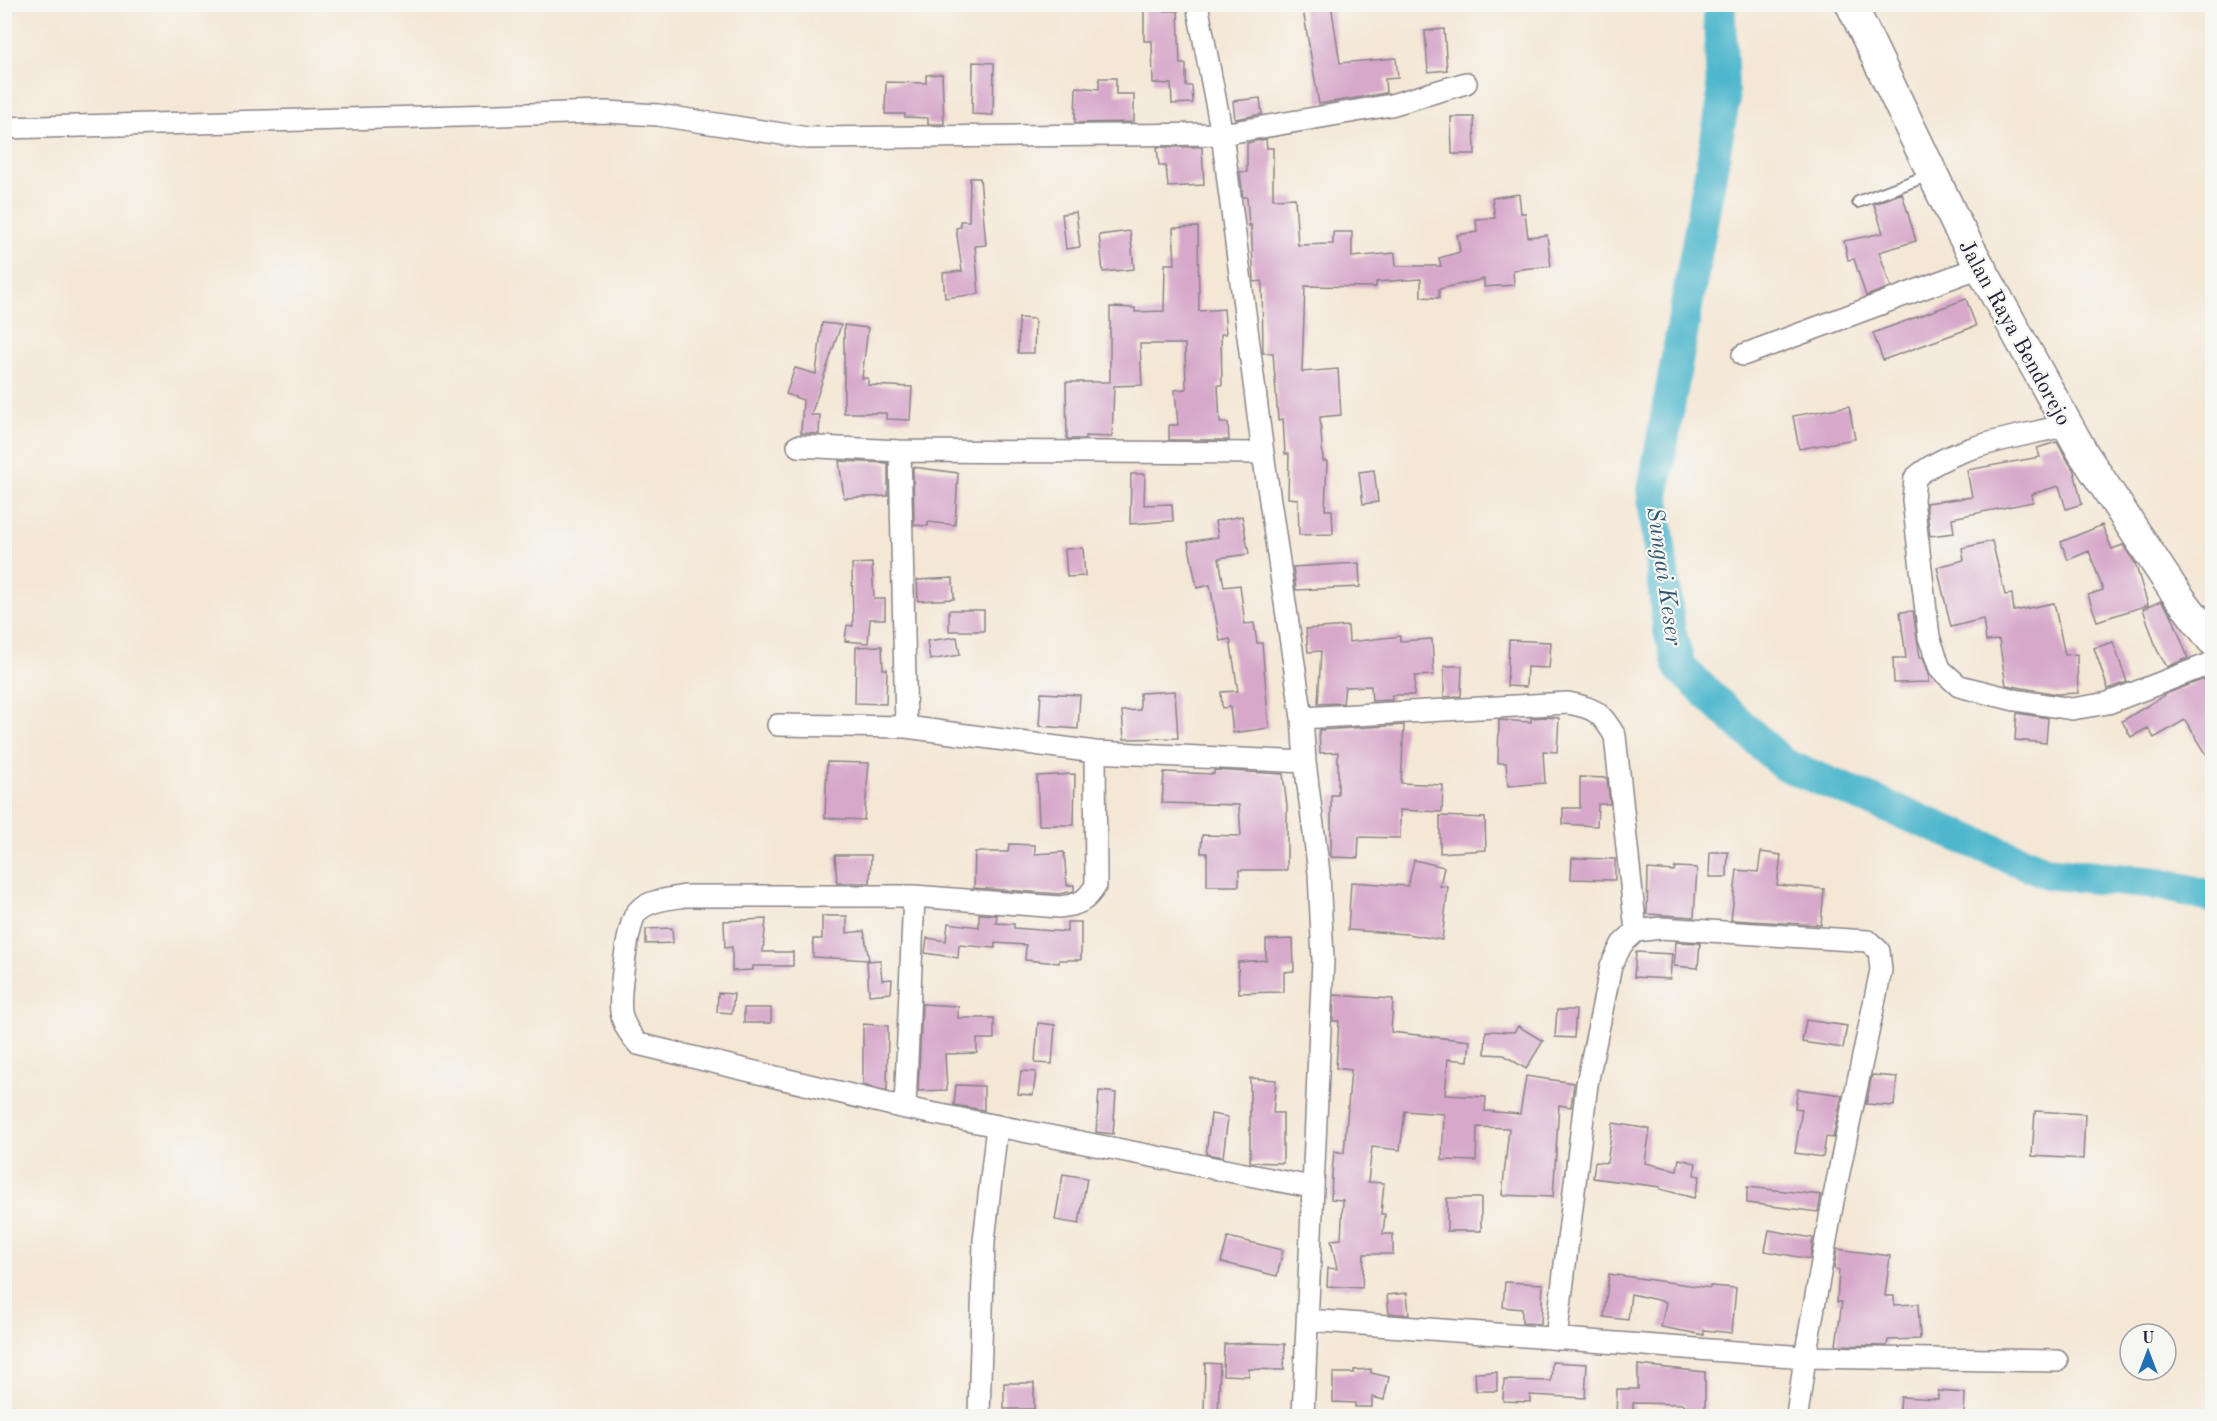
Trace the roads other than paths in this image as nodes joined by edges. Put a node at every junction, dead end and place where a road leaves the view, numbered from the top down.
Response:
1 (1197, 4) edge
2 (1851, 4) edge
3 (1466, 83) dead end
4 (4, 128) edge
5 (1222, 134) junction
6 (1932, 174) junction
7 (1858, 202) dead end
8 (1980, 267) junction
9 (1743, 355) dead end
10 (2067, 425) junction
11 (798, 446) dead end
12 (900, 451) junction
13 (1263, 453) junction
14 (2212, 640) edge
15 (2212, 663) edge
16 (1302, 718) junction
17 (778, 725) dead end
18 (906, 727) junction
19 (1095, 752) junction
20 (1305, 762) junction
21 (914, 896) junction
22 (1636, 931) junction
23 (905, 1108) junction
24 (997, 1126) junction
25 (1311, 1187) junction
26 (1308, 1320) junction
27 (1556, 1339) junction
28 (1805, 1357) junction
29 (2057, 1361) dead end
30 (979, 1416) edge
31 (1302, 1416) edge
32 (1797, 1416) edge

1 - 5 street
2 - 6 main road, Jalan Raya Bendorejo
3 - 5 street
4 - 5 street
5 - 13 street
6 - 7 lane
6 - 8 main road, Jalan Raya Bendorejo
8 - 9 street
8 - 10 main road, Jalan Raya Bendorejo
10 - 14 main road, Jalan Raya Bendorejo
10 - 15 street
11 - 12 street
12 - 13 street
12 - 18 street
13 - 16 street
16 - 20 street
16 - 22 street
17 - 18 street
18 - 19 street
19 - 20 street
19 - 21 street
20 - 25 street
21 - 23 street
21 - 23 street
22 - 27 street
22 - 28 street
23 - 24 street
24 - 25 street
24 - 30 street
25 - 26 street
26 - 27 street
26 - 31 street
27 - 28 street
28 - 29 street
28 - 32 street

